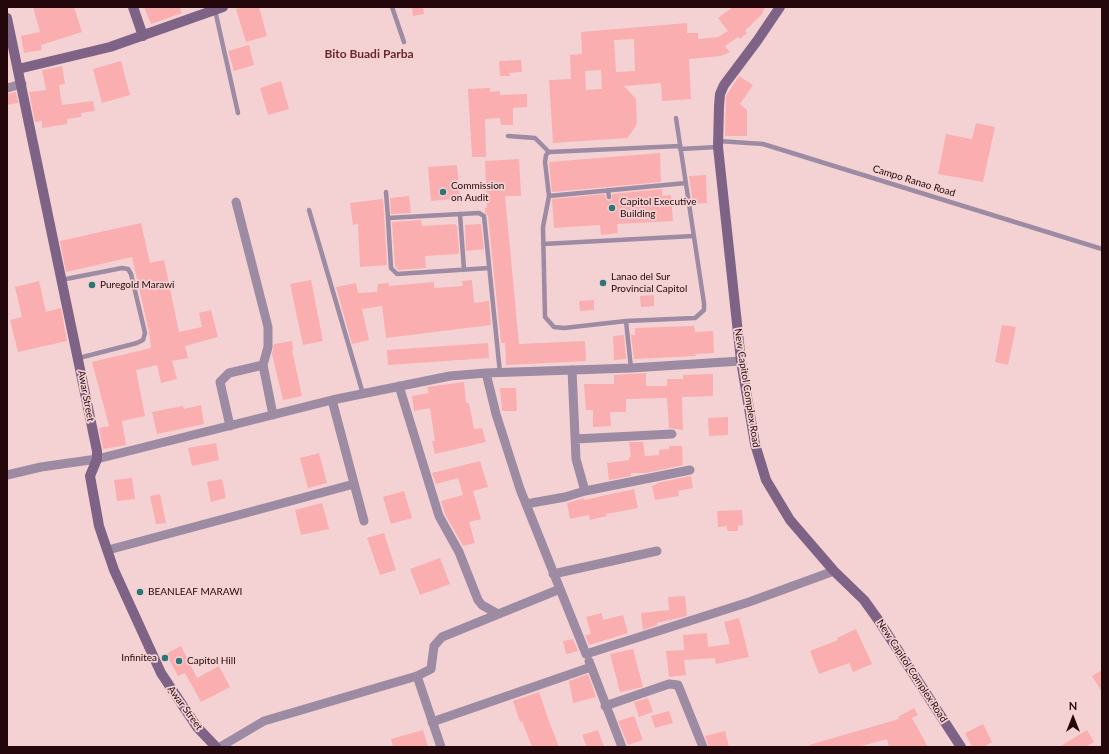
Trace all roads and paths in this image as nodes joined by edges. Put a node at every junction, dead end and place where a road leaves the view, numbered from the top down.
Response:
1 (133, 7) edge
2 (392, 7) edge
3 (780, 7) edge
4 (220, 8) edge
5 (7, 18) edge
6 (143, 36) junction
7 (404, 42) dead end
8 (18, 69) junction
9 (22, 84) junction
10 (7, 88) edge
11 (238, 113) dead end
12 (676, 118) dead end
13 (508, 136) dead end
14 (718, 144) junction
15 (680, 148) junction
16 (549, 152) junction
17 (686, 183) junction
18 (608, 190) junction
19 (386, 192) dead end
20 (549, 196) junction
21 (609, 196) dead end
22 (236, 202) dead end
23 (309, 210) dead end
24 (460, 214) junction
25 (388, 218) junction
26 (612, 234) dead end
27 (694, 236) junction
28 (613, 240) junction
29 (543, 244) junction
30 (1102, 249) edge
31 (489, 268) junction
32 (464, 270) junction
33 (61, 280) junction
34 (626, 321) junction
35 (79, 358) junction
36 (741, 361) junction
37 (263, 365) junction
38 (630, 368) junction
39 (572, 370) junction
40 (486, 373) junction
41 (500, 373) junction
42 (399, 386) junction
43 (363, 394) junction
44 (332, 400) junction
45 (273, 415) junction
46 (230, 426) junction
47 (672, 434) dead end
48 (575, 439) junction
49 (97, 459) junction
50 (690, 470) dead end
51 (7, 475) edge
52 (354, 484) junction
53 (585, 491) junction
54 (526, 504) junction
55 (364, 521) dead end
56 (108, 550) junction
57 (657, 552) dead end
58 (834, 571) junction
59 (553, 574) junction
60 (560, 589) junction
61 (498, 614) junction
62 (586, 654) junction
63 (591, 667) junction
64 (417, 676) junction
65 (605, 706) junction
66 (432, 722) junction
67 (216, 747) edge
68 (220, 747) edge
69 (441, 747) edge
70 (622, 747) edge
71 (703, 747) edge
72 (961, 747) edge

1 - 6 main road
2 - 7 lane
3 - 14 main road, New Capitol Complex Road
4 - 6 main road
4 - 11 lane
5 - 8 main road, Awar Street
6 - 8 main road
8 - 9 main road, Awar Street
9 - 10 street
9 - 33 main road, Awar Street
12 - 15 lane
13 - 16 lane
14 - 15 lane, Campo Ranao Road
14 - 30 lane, Campo Ranao Road
14 - 36 main road, New Capitol Complex Road
15 - 16 lane, Campo Ranao Road
15 - 17 lane
16 - 20 lane
17 - 18 lane
17 - 27 lane
18 - 20 lane
18 - 21 lane
19 - 25 lane
20 - 29 lane
22 - 37 street
23 - 43 lane
24 - 25 lane
24 - 31 lane
24 - 32 lane
25 - 32 lane
26 - 28 lane
27 - 28 lane
27 - 34 lane
28 - 29 lane
29 - 34 lane
31 - 32 lane
31 - 41 lane
33 - 35 main road, Awar Street
33 - 35 lane
34 - 38 lane
35 - 49 main road, Awar Street
36 - 38 street
36 - 58 main road, New Capitol Complex Road
37 - 45 street
37 - 46 street
38 - 39 street
39 - 41 street
39 - 48 street
40 - 41 street
40 - 42 street
40 - 54 street
42 - 43 street
42 - 61 street
43 - 44 street
44 - 45 street
44 - 52 street
45 - 46 street
46 - 49 street
47 - 48 street
48 - 53 street
49 - 51 street
49 - 56 main road, Awar Street
50 - 53 street
52 - 55 street
52 - 56 street
53 - 54 street
54 - 59 street
56 - 67 main road, Awar Street
57 - 59 street
58 - 62 street
58 - 72 main road, New Capitol Complex Road
59 - 60 street
60 - 61 street
60 - 62 street
61 - 64 street
62 - 63 street
63 - 65 street
63 - 66 street
64 - 66 street
64 - 68 street
65 - 70 street
65 - 71 street
66 - 69 street

